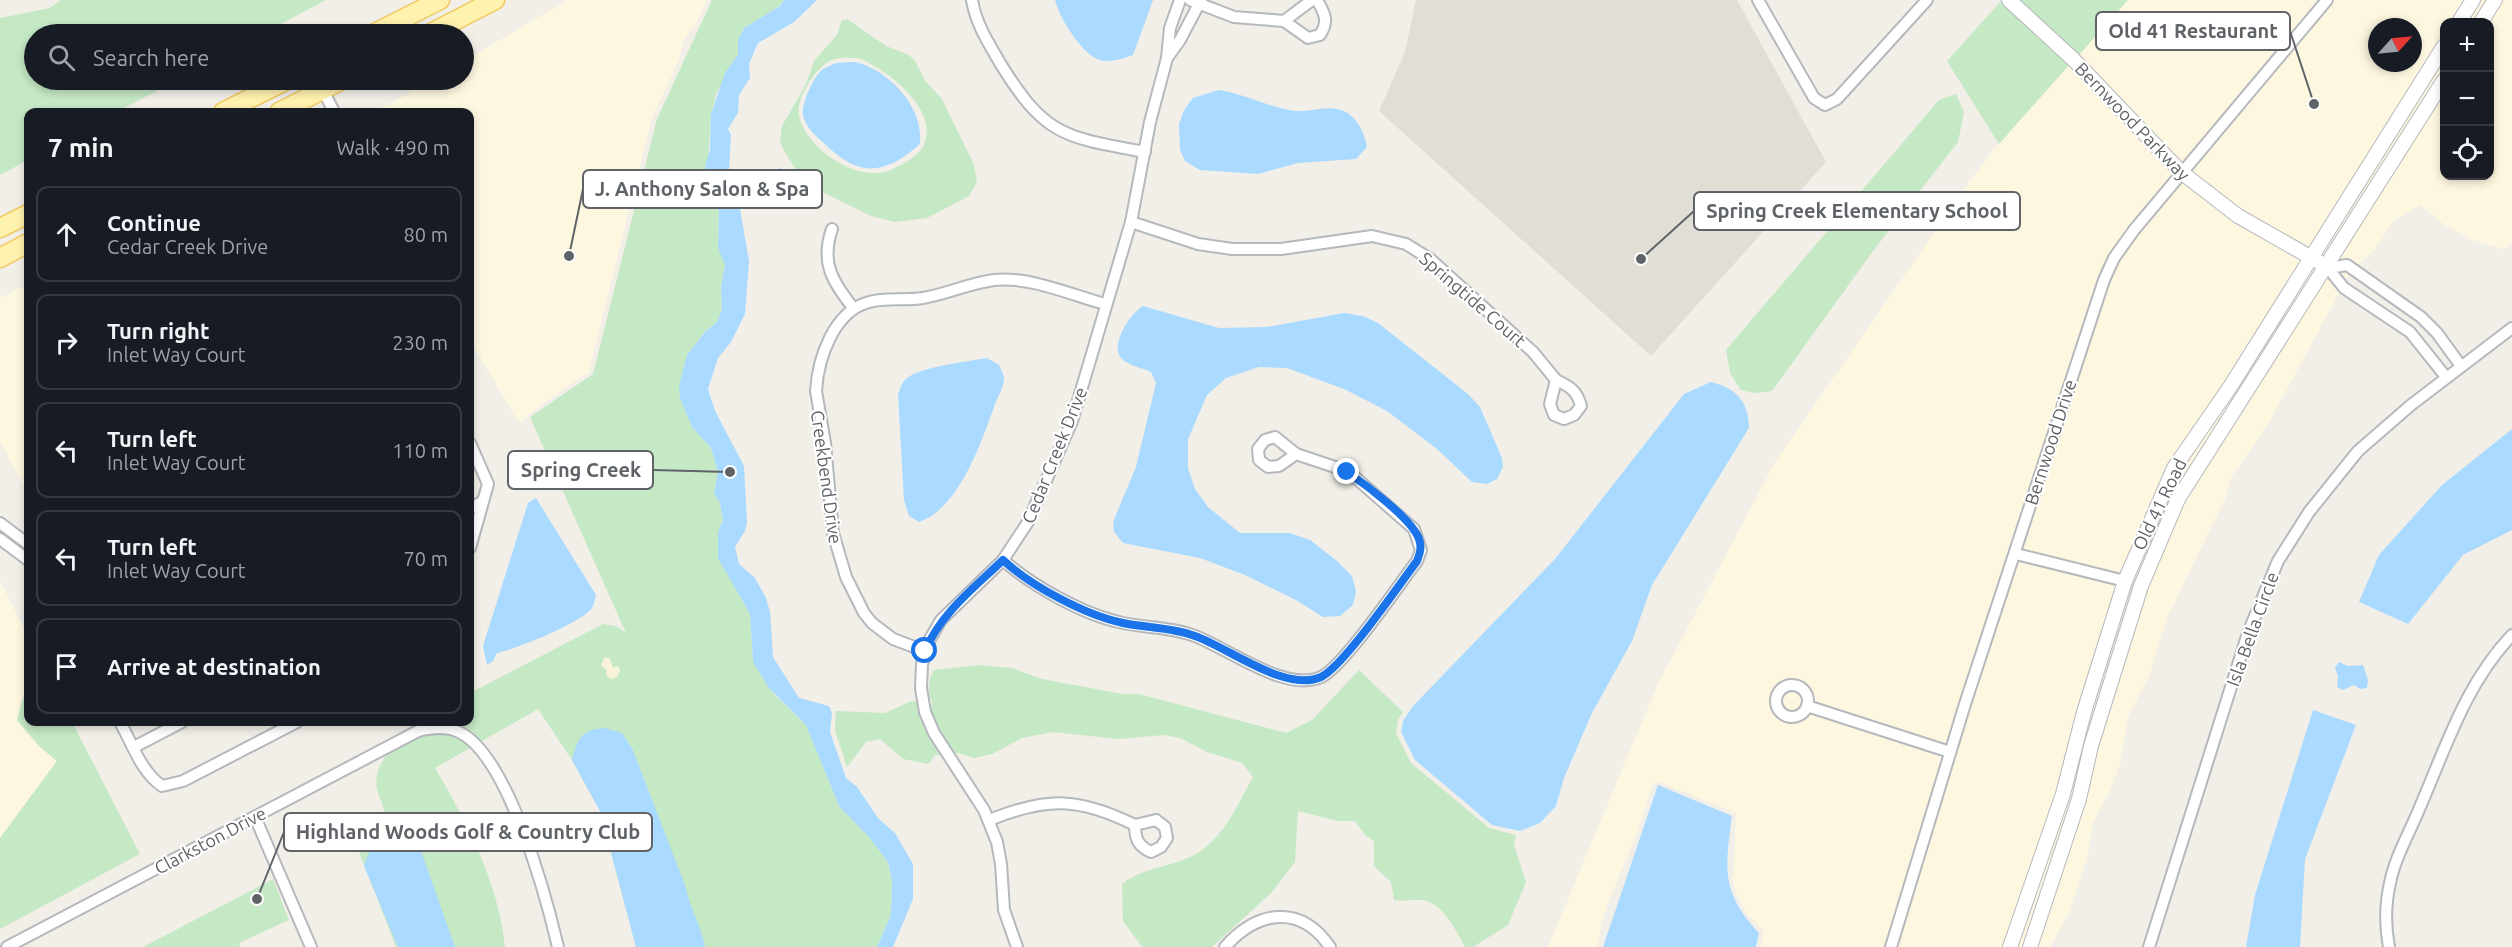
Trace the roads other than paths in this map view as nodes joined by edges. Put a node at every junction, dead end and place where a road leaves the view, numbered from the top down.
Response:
1 (440, 0) edge
2 (495, 0) edge
3 (972, 0) edge
4 (1180, 0) edge
5 (1312, 0) edge
6 (1317, 0) edge
7 (1758, 0) edge
8 (1927, 0) edge
9 (2009, 0) edge
10 (2327, 0) edge
11 (2473, 0) edge
12 (2495, 0) edge
13 (1197, 1) edge
14 (2462, 18) edge
15 (2484, 18) edge
16 (1284, 21) junction
17 (393, 24) edge
18 (448, 24) edge
19 (2440, 54) edge
20 (1167, 58) junction
21 (2440, 88) edge
22 (267, 90) edge
23 (323, 90) joint
24 (231, 108) edge
25 (287, 108) edge
26 (332, 108) edge
27 (1145, 152) junction
28 (2181, 172) junction
29 (24, 216) edge
30 (1131, 222) junction
31 (0, 228) edge
32 (832, 229) dead end
33 (24, 245) edge
34 (2313, 257) junction
35 (0, 258) edge
36 (2328, 267) junction
37 (1105, 304) junction
38 (853, 308) junction
39 (2512, 328) edge
40 (2461, 366) junction
41 (2446, 377) junction
42 (1557, 380) dead end
43 (1296, 454) dead end
44 (474, 460) edge
45 (483, 501) junction
46 (474, 507) edge
47 (0, 523) edge
48 (12, 532) junction
49 (474, 534) edge
50 (2, 541) edge
51 (24, 541) edge
52 (2016, 554) junction
53 (24, 557) edge
54 (1003, 560) junction
55 (2125, 581) junction
56 (2141, 586) junction
57 (2512, 635) edge
58 (925, 651) junction
59 (1807, 706) dead end
60 (122, 726) edge
61 (174, 726) edge
62 (289, 726) edge
63 (134, 747) junction
64 (1950, 752) junction
65 (255, 817) junction
66 (989, 820) junction
67 (1134, 825) dead end
68 (7, 947) edge
69 (311, 947) edge
70 (558, 947) edge
71 (1017, 947) edge
72 (1225, 947) edge
73 (1330, 947) edge
74 (1891, 947) edge
75 (2010, 947) edge
76 (2030, 947) edge
77 (2149, 947) edge
78 (2389, 947) edge

1 - 17 main road
2 - 18 main road
3 - 27 street
4 - 20 street, Cedar Creek Drive
5 - 16 street
6 - 16 street
7 - 8 street
9 - 28 street, Bernwood Parkway
10 - 28 street, Bernwood Drive
11 - 14 street
12 - 15 street
13 - 16 street
13 - 20 street, Cedar Creek Drive
19 - 34 street, Old 41 Road
20 - 27 street, Cedar Creek Drive
21 - 36 street, Old 41 Road
22 - 24 main road
23 - 25 main road
23 - 26 street
27 - 30 street, Cedar Creek Drive
28 - 34 street, Bernwood Parkway
28 - 52 street, Bernwood Drive
29 - 31 main road
30 - 37 street, Cedar Creek Drive
30 - 42 street, Springtide Court
32 - 38 street
33 - 35 main road
34 - 36 street, Bernwood Parkway
34 - 55 street, Old 41 Road
36 - 40 street
36 - 41 street
36 - 56 street, Old 41 Road
37 - 38 street
37 - 54 street, Cedar Creek Drive
38 - 58 street, Creekbend Drive
39 - 40 street, Isla Bella Circle
40 - 41 street, Isla Bella Circle
41 - 77 street, Isla Bella Circle
43 - 54 street
44 - 45 street
45 - 46 street
45 - 49 street
47 - 48 street
48 - 50 street
48 - 51 street
50 - 53 street
52 - 55 street
52 - 64 street, Bernwood Drive
54 - 58 street, Cedar Creek Drive
55 - 56 street
55 - 75 street, Old 41 Road
56 - 76 street, Old 41 Road
57 - 78 street
58 - 66 street, Cedar Creek Drive
59 - 64 street
60 - 63 street
61 - 63 street
62 - 63 street
64 - 74 street, Bernwood Drive
65 - 68 street, Clarkston Drive
65 - 69 street
65 - 70 street, Clarkston Drive
66 - 67 street
66 - 71 street, Cedar Creek Drive
72 - 73 street

